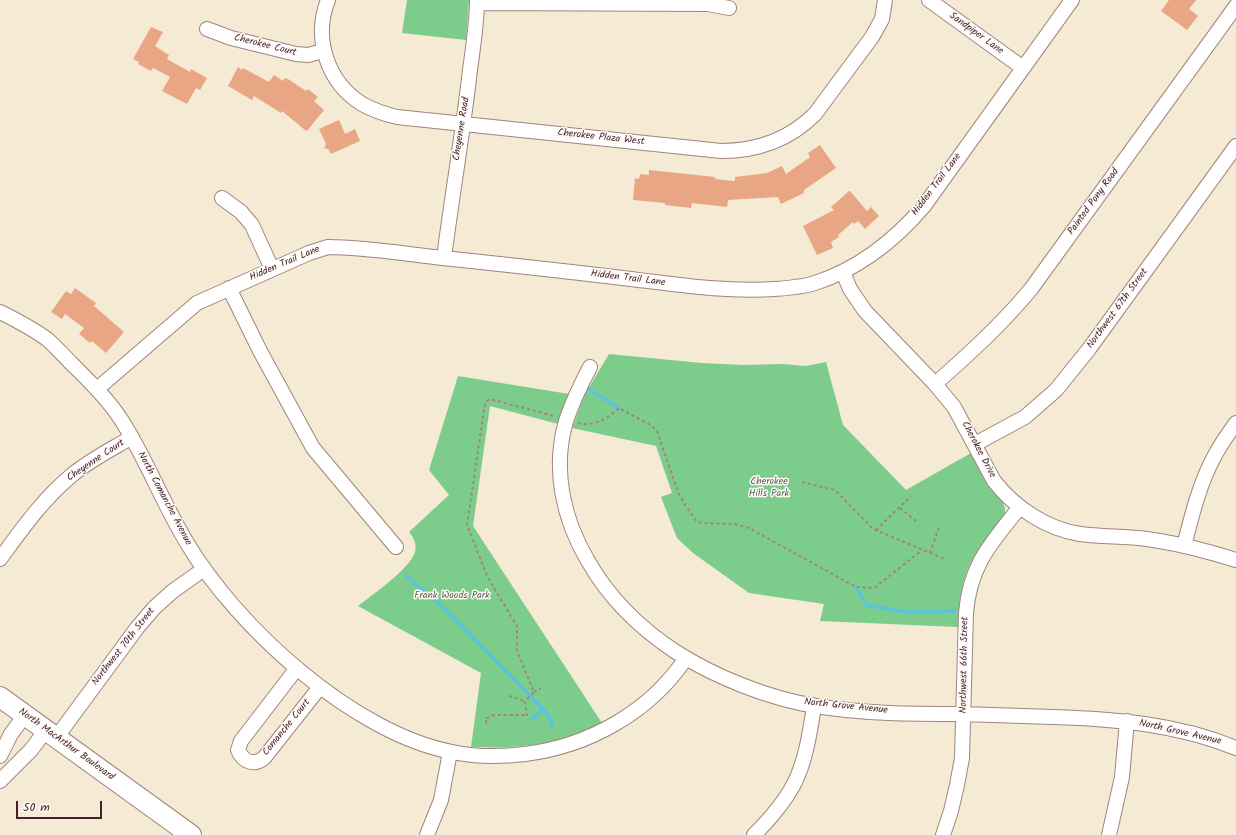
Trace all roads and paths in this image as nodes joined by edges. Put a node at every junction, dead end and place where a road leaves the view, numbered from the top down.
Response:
1 (328, 0) edge
2 (885, 0) edge
3 (929, 0) edge
4 (1072, 0) edge
5 (477, 1) edge
6 (1236, 6) edge
7 (729, 8) dead end
8 (208, 28) dead end
9 (323, 51) junction
10 (1023, 68) junction
11 (464, 124) junction
12 (1236, 146) edge
13 (222, 198) dead end
14 (444, 258) junction
15 (272, 269) junction
16 (843, 272) junction
17 (229, 288) junction
18 (0, 312) edge
19 (590, 367) dead end
20 (935, 384) junction
21 (97, 389) junction
22 (567, 420) junction
23 (1236, 423) edge
24 (132, 438) junction
25 (975, 444) junction
26 (802, 482) dead end
27 (911, 496) dead end
28 (899, 507) junction
29 (1020, 507) junction
30 (916, 521) dead end
31 (939, 527) dead end
32 (876, 530) junction
33 (1184, 546) junction
34 (396, 547) dead end
35 (922, 550) junction
36 (930, 553) junction
37 (0, 560) edge
38 (947, 560) dead end
39 (1236, 560) edge
40 (204, 569) junction
41 (686, 658) junction
42 (297, 668) junction
43 (320, 687) junction
44 (541, 688) dead end
45 (533, 693) junction
46 (509, 696) dead end
47 (0, 697) edge
48 (526, 700) junction
49 (814, 706) junction
50 (963, 714) junction
51 (25, 715) junction
52 (1127, 720) junction
53 (487, 723) dead end
54 (51, 734) junction
55 (1236, 748) edge
56 (450, 752) junction
57 (0, 756) edge
58 (0, 781) edge
59 (191, 835) edge
60 (427, 835) edge
61 (754, 835) edge
62 (943, 835) edge
63 (1109, 835) edge

1 - 9 street, Cherokee Plaza West
2 - 11 street, Cherokee Plaza West
3 - 10 street, Sandpiper Lane
4 - 10 street, Hidden Trail Lane
5 - 7 street
5 - 11 street, Cheyenne Road
6 - 20 street, Painted Pony Road
8 - 9 street, Cherokee Court
9 - 11 street, Cherokee Plaza West
10 - 16 street, Hidden Trail Lane
11 - 14 street, Cheyenne Road
12 - 25 street, Northwest 67th Street
13 - 15 street
14 - 15 street, Hidden Trail Lane
14 - 16 street, Hidden Trail Lane
15 - 17 street, Hidden Trail Lane
16 - 20 street, Cherokee Drive
17 - 21 street, Hidden Trail Lane
17 - 34 street
18 - 21 street, North Comanche Avenue
19 - 22 street, North Grove Avenue
20 - 25 street, Cherokee Drive
21 - 24 street, North Comanche Avenue
22 - 35 path
22 - 41 street, North Grove Avenue
22 - 45 path
23 - 33 street
24 - 37 street, Cheyenne Court
24 - 40 street, North Comanche Avenue
25 - 29 street, Cherokee Drive
26 - 32 path
27 - 28 path
28 - 30 path
28 - 32 path
29 - 33 street, Cherokee Drive
29 - 50 street, Northwest 66th Street
31 - 36 path
32 - 35 path
33 - 39 street, Cherokee Drive
35 - 36 path
36 - 38 path
40 - 42 street, North Comanche Avenue
40 - 54 street, Northwest 70th Street
41 - 49 street, North Grove Avenue
41 - 56 street, North Comanche Avenue
42 - 43 street, North Comanche Avenue
42 - 43 street, Comanche Court
43 - 56 street, North Comanche Avenue
44 - 45 path
45 - 48 path
46 - 48 path
47 - 51 main road, North MacArthur Boulevard
48 - 53 path
49 - 50 street, North Grove Avenue
49 - 61 street
50 - 52 street, North Grove Avenue
50 - 62 street, Northwest 66th Street
51 - 54 main road, North MacArthur Boulevard
51 - 57 street
52 - 55 street, North Grove Avenue
52 - 63 street
54 - 58 street, Northwest 70th Street
54 - 59 main road, North MacArthur Boulevard
56 - 60 street

